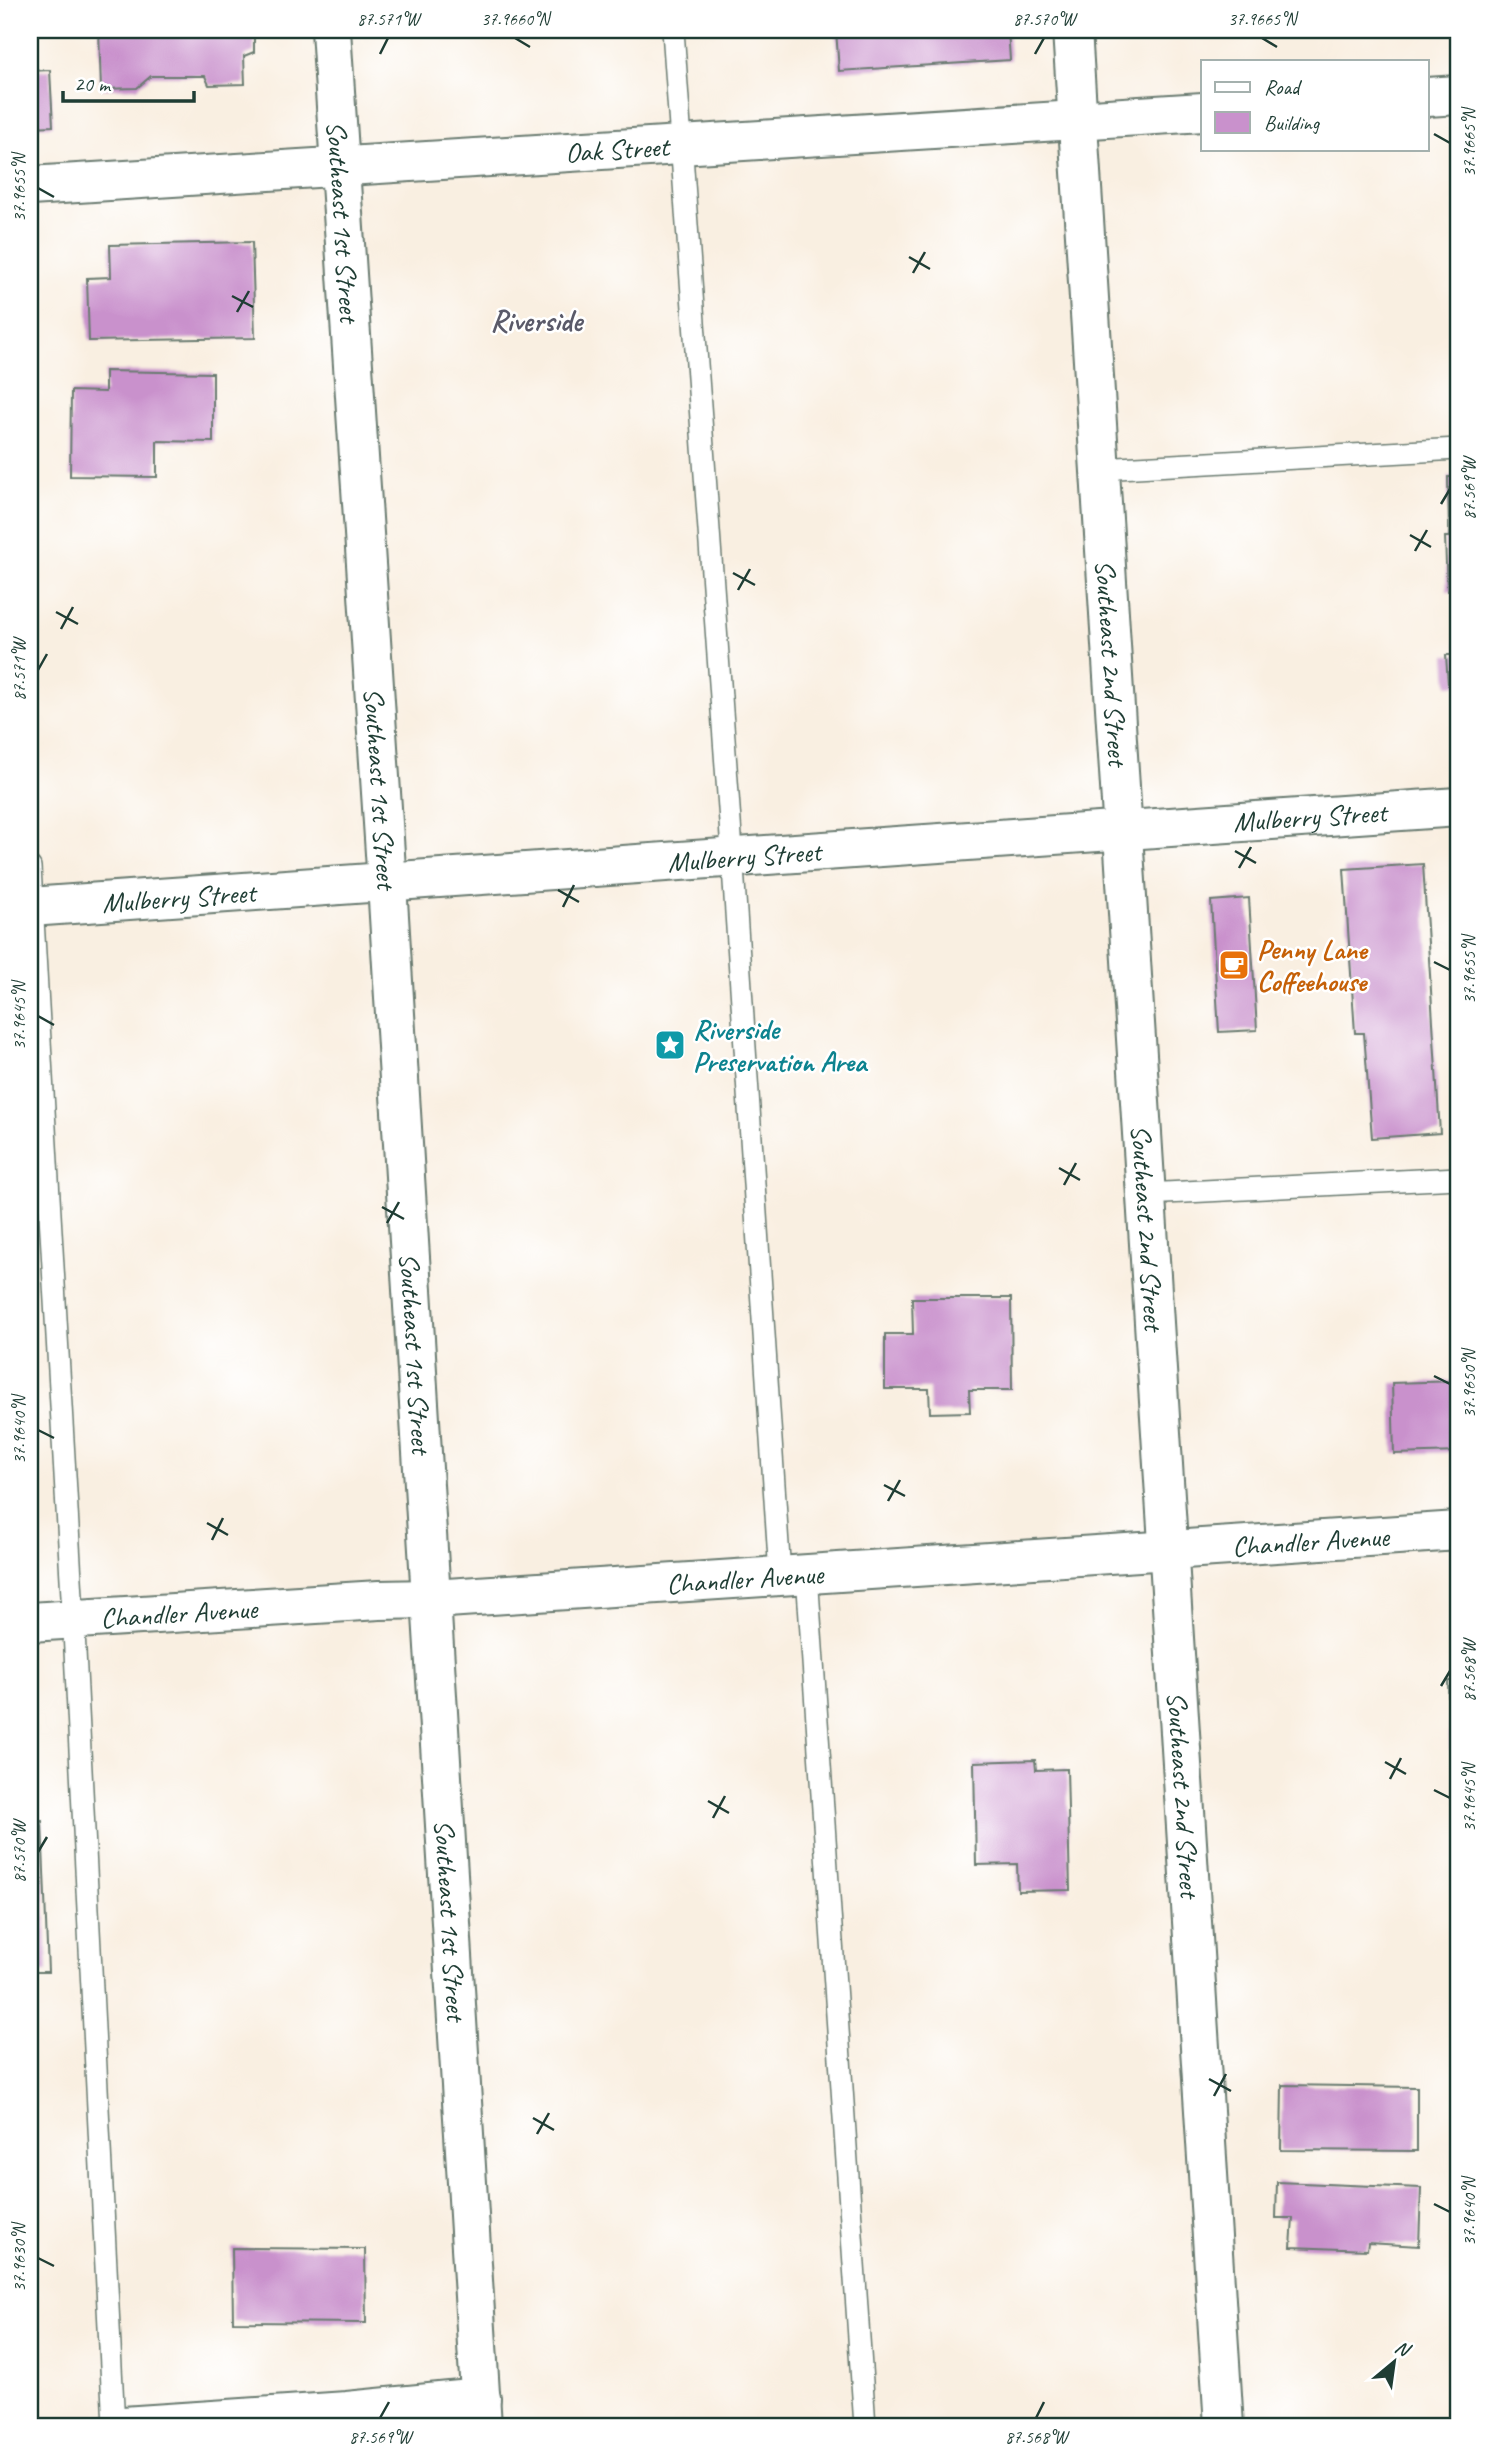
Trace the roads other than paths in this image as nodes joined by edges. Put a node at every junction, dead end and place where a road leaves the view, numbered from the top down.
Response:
1 (331, 30) edge
2 (673, 30) edge
3 (1072, 30) edge
4 (1458, 95) edge
5 (1428, 97) edge
6 (1201, 112) edge
7 (1078, 120) junction
8 (681, 146) junction
9 (340, 168) junction
10 (30, 186) edge
11 (1458, 449) edge
12 (1100, 469) junction
13 (1458, 807) edge
14 (1123, 828) junction
15 (732, 858) junction
16 (30, 867) edge
17 (387, 884) junction
18 (31, 907) edge
19 (1458, 1178) edge
20 (1146, 1194) junction
21 (1458, 1531) edge
22 (1167, 1549) junction
23 (794, 1575) junction
24 (432, 1599) junction
25 (73, 1620) junction
26 (30, 1622) edge
27 (481, 2412) edge
28 (114, 2426) edge
29 (123, 2426) edge
30 (865, 2426) edge
31 (1224, 2426) edge

1 - 9 street, Southeast 1st Street
2 - 8 lane
3 - 7 street, Southeast 2nd Street
4 - 5 street
6 - 7 street, Oak Street
7 - 8 street, Oak Street
7 - 12 street, Southeast 2nd Street
8 - 9 street, Oak Street
8 - 15 lane
9 - 10 street, Oak Street
9 - 17 street, Southeast 1st Street
11 - 12 lane
12 - 14 street, Southeast 2nd Street
13 - 14 street, Mulberry Street
14 - 15 street, Mulberry Street
14 - 20 street, Southeast 2nd Street
15 - 17 street, Mulberry Street
15 - 23 lane
16 - 18 lane
17 - 18 street, Mulberry Street
17 - 24 street, Southeast 1st Street
18 - 25 lane
19 - 20 lane
20 - 22 street, Southeast 2nd Street
21 - 22 street, Chandler Avenue
22 - 23 street, Chandler Avenue
22 - 31 street, Southeast 2nd Street
23 - 24 street, Chandler Avenue
23 - 30 lane
24 - 25 street, Chandler Avenue
24 - 27 street, Southeast 1st Street
25 - 26 street, Chandler Avenue
25 - 28 lane
27 - 29 street

